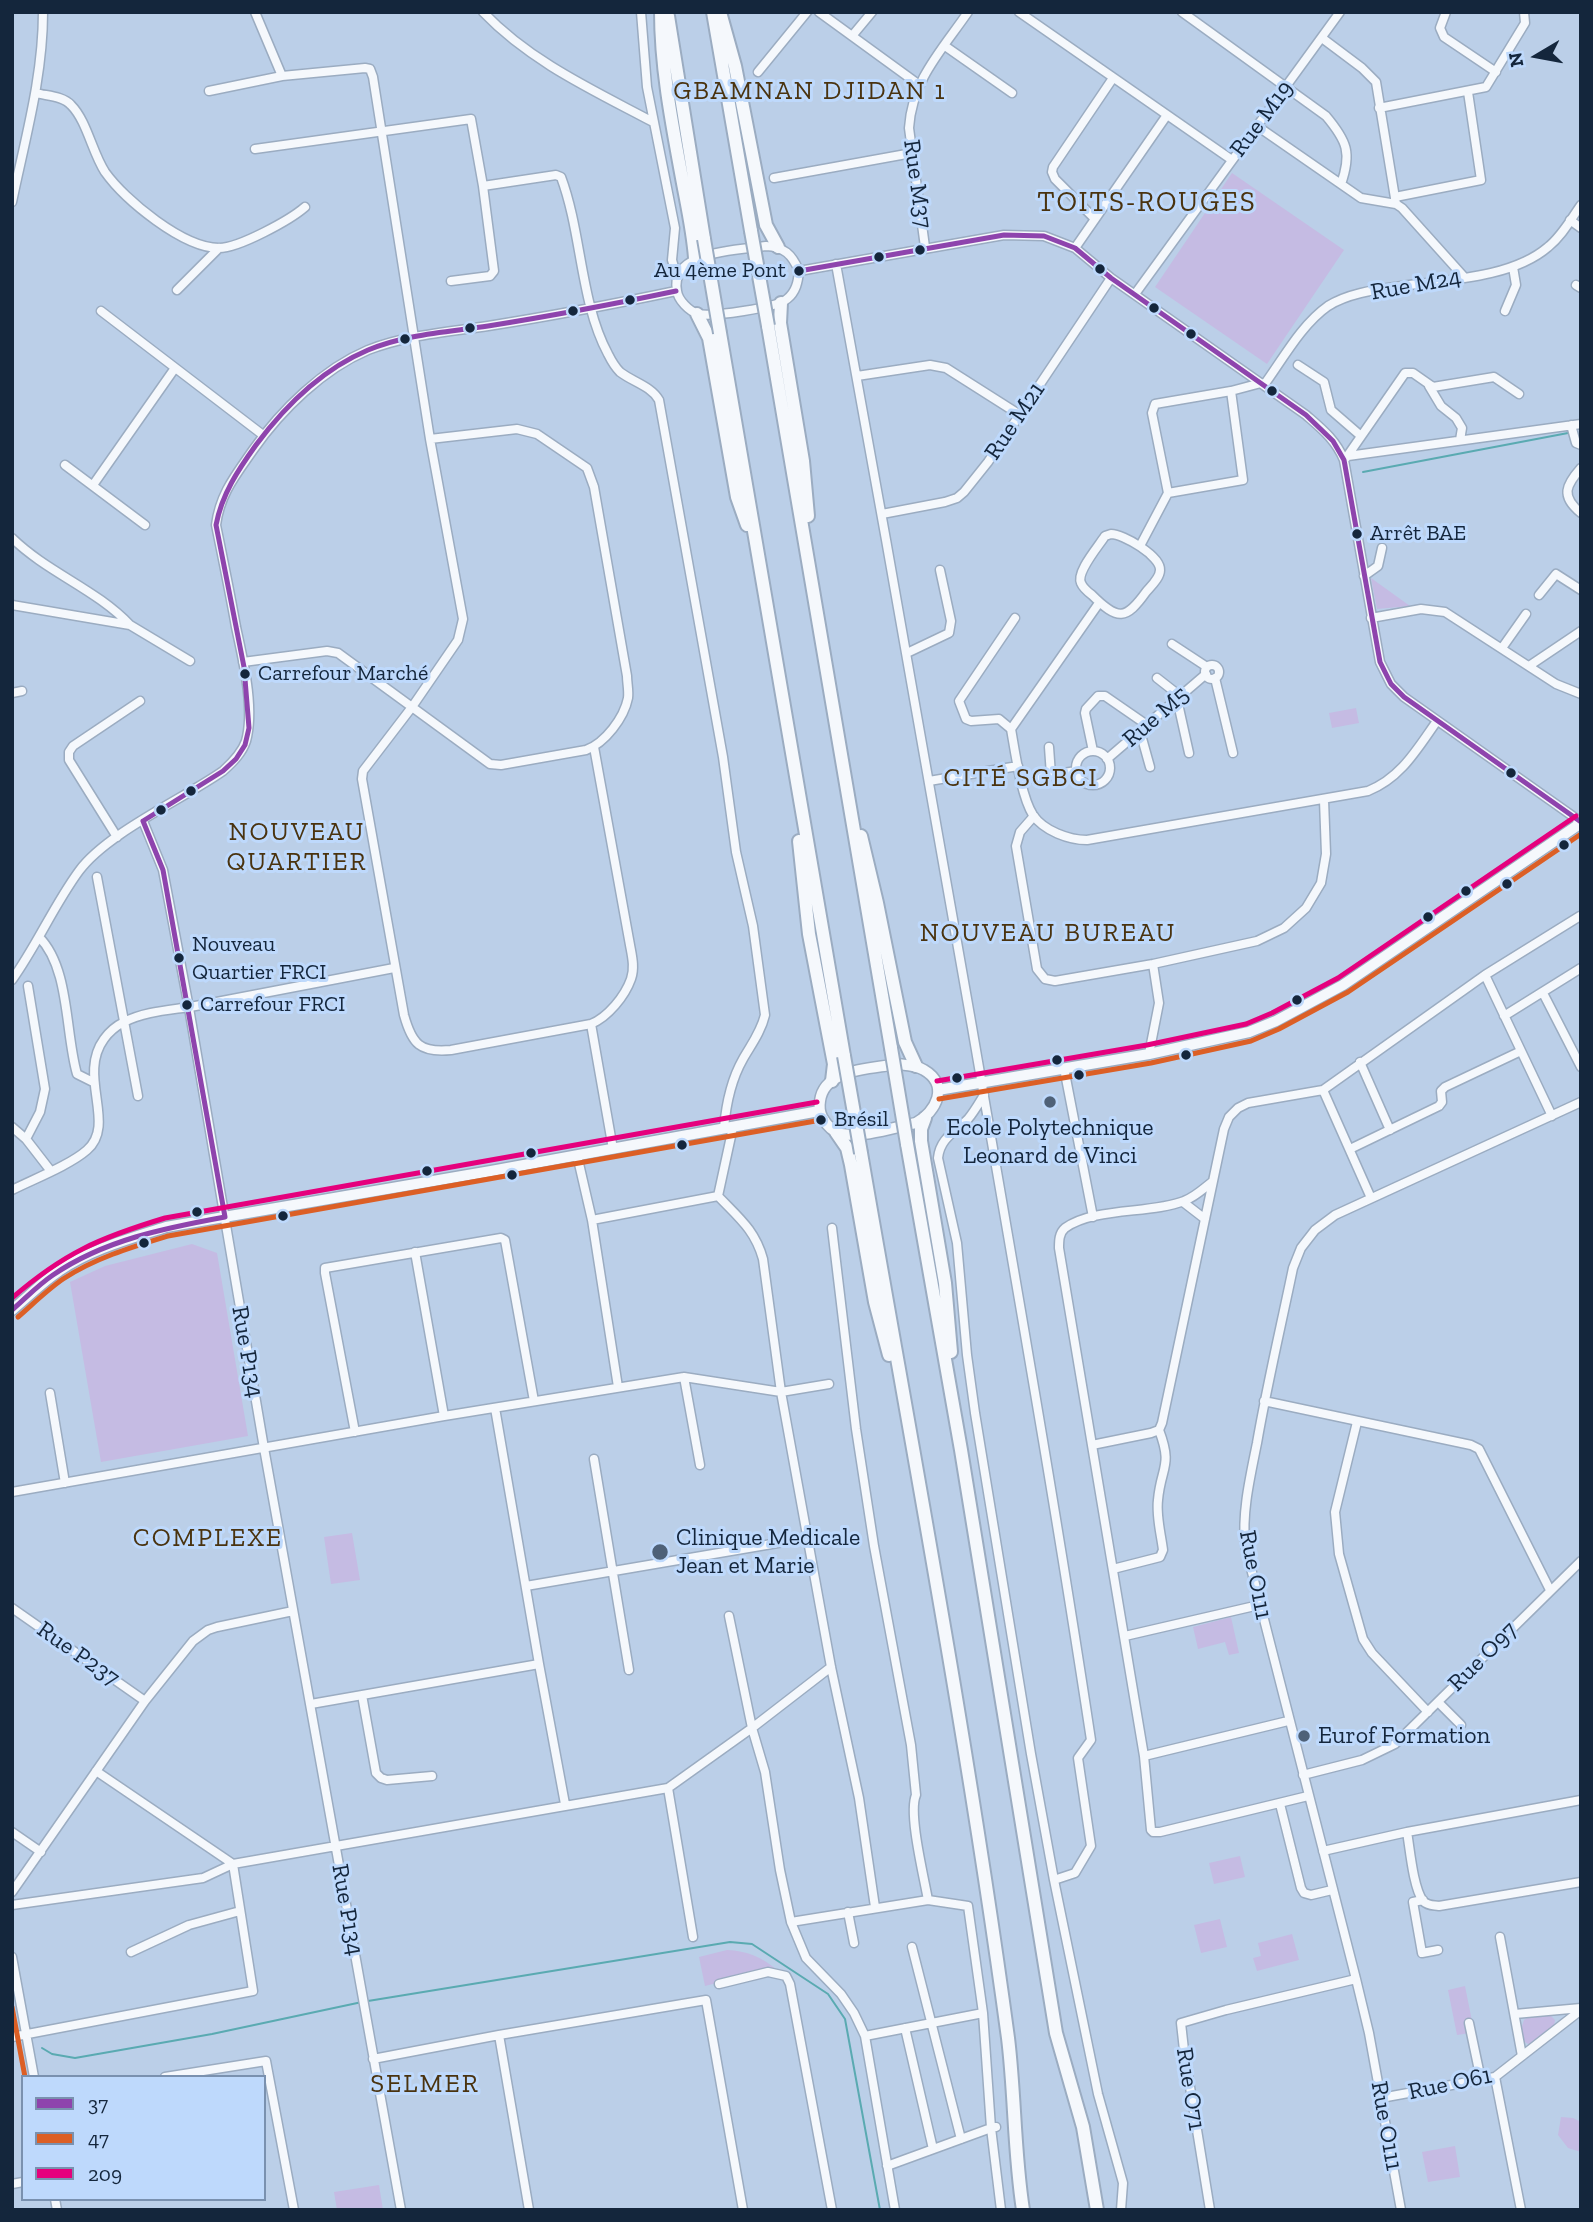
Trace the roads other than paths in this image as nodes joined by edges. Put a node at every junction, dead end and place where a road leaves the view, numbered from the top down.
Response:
1 (43, 12) edge
2 (255, 12) edge
3 (483, 12) edge
4 (641, 12) edge
5 (662, 12) edge
6 (667, 12) edge
7 (713, 12) edge
8 (720, 12) edge
9 (807, 12) edge
10 (819, 12) edge
11 (872, 12) edge
12 (968, 12) edge
13 (1019, 12) edge
14 (1182, 12) edge
15 (1340, 12) edge
16 (1446, 12) edge
17 (1524, 12) edge
18 (852, 36) junction
19 (1322, 38) junction
20 (945, 46) junction
21 (758, 72) dead end
22 (1496, 72) junction
23 (282, 76) junction
24 (1113, 78) junction
25 (918, 85) junction
26 (1287, 87) junction
27 (208, 91) dead end
28 (1468, 92) junction
29 (36, 93) junction
30 (1012, 93) dead end
31 (1379, 108) junction
32 (1167, 115) junction
33 (653, 122) junction
34 (1257, 126) junction
35 (380, 132) junction
36 (255, 149) dead end
37 (912, 153) junction
38 (1232, 160) junction
39 (774, 178) dead end
40 (1341, 184) junction
41 (483, 186) junction
42 (1395, 201) junction
43 (12, 202) edge
44 (1581, 205) edge
45 (305, 206) dead end
46 (1095, 219) junction
47 (1570, 220) junction
48 (1581, 228) edge
49 (778, 247) junction
50 (925, 247) junction
51 (219, 248) junction
52 (1075, 248) junction
53 (695, 258) junction
54 (836, 264) junction
55 (1513, 267) junction
56 (799, 271) junction
57 (680, 273) junction
58 (1464, 277) junction
59 (1111, 278) junction
60 (451, 281) dead end
61 (177, 290) dead end
62 (676, 290) junction
63 (1135, 294) junction
64 (781, 303) junction
65 (592, 309) junction
66 (101, 311) dead end
67 (1505, 312) dead end
68 (697, 314) junction
69 (414, 337) junction
70 (1298, 365) dead end
71 (175, 368) junction
72 (857, 376) junction
73 (1262, 384) junction
74 (1429, 386) junction
75 (1231, 391) junction
76 (1520, 394) dead end
77 (1020, 415) junction
78 (1581, 424) edge
79 (1572, 430) junction
80 (263, 435) junction
81 (1361, 436) junction
82 (430, 439) junction
83 (1460, 440) junction
84 (1581, 445) edge
85 (1346, 458) junction
86 (65, 465) dead end
87 (1581, 468) edge
88 (93, 485) junction
89 (1168, 493) junction
90 (1581, 513) edge
91 (882, 514) junction
92 (145, 525) dead end
93 (12, 538) edge
94 (1140, 547) junction
95 (756, 548) junction
96 (1382, 548) dead end
97 (940, 570) dead end
98 (812, 576) junction
99 (1364, 576) junction
100 (1581, 590) edge
101 (1539, 595) dead end
102 (1099, 603) junction
103 (12, 605) edge
104 (1526, 614) dead end
105 (1015, 618) dead end
106 (1371, 618) junction
107 (130, 625) junction
108 (1581, 631) edge
109 (1172, 644) dead end
110 (1502, 648) junction
111 (907, 653) junction
112 (190, 661) dead end
113 (243, 662) junction
114 (1529, 666) junction
115 (1206, 671) junction
116 (1157, 678) dead end
117 (1215, 678) junction
118 (1580, 695) edge
119 (1179, 697) junction
120 (140, 701) dead end
121 (412, 707) junction
122 (1437, 721) junction
123 (1143, 728) junction
124 (1011, 729) junction
125 (840, 743) junction
126 (594, 747) junction
127 (1049, 747) dead end
128 (790, 750) junction
129 (1093, 751) junction
130 (1189, 753) dead end
131 (1233, 753) dead end
132 (1107, 759) junction
133 (1018, 766) junction
134 (1150, 767) dead end
135 (1076, 771) junction
136 (1051, 775) junction
137 (1021, 780) junction
138 (929, 782) junction
139 (1324, 800) junction
140 (1034, 816) junction
141 (144, 821) junction
142 (1581, 823) edge
143 (117, 837) junction
144 (97, 877) dead end
145 (1580, 916) edge
146 (39, 937) junction
147 (25, 962) junction
148 (1153, 964) junction
149 (394, 968) junction
150 (1581, 968) edge
151 (13, 971) edge
152 (1485, 975) junction
153 (12, 980) edge
154 (28, 986) dead end
155 (1543, 993) junction
156 (190, 1008) junction
157 (1504, 1016) junction
158 (124, 1022) junction
159 (591, 1024) junction
160 (1581, 1044) edge
161 (1571, 1048) junction
162 (1521, 1051) junction
163 (1149, 1054) junction
164 (1360, 1062) junction
165 (916, 1066) junction
166 (1581, 1067) edge
167 (1063, 1068) junction
168 (832, 1081) junction
169 (93, 1082) junction
170 (982, 1082) junction
171 (938, 1090) junction
172 (1324, 1090) junction
173 (984, 1095) junction
174 (138, 1096) dead end
175 (1581, 1102) edge
176 (820, 1111) junction
177 (1552, 1116) junction
178 (925, 1118) junction
179 (12, 1127) edge
180 (728, 1128) junction
181 (1390, 1130) junction
182 (836, 1132) junction
183 (26, 1139) junction
184 (613, 1149) junction
185 (1350, 1149) junction
186 (577, 1155) junction
187 (50, 1170) junction
188 (1212, 1182) junction
189 (12, 1190) edge
190 (718, 1196) junction
191 (1371, 1198) junction
192 (1183, 1202) junction
193 (225, 1217) junction
194 (1093, 1217) junction
195 (1205, 1219) junction
196 (592, 1220) junction
197 (832, 1228) dead end
198 (415, 1252) junction
199 (12, 1310) edge
200 (684, 1377) junction
201 (829, 1384) dead end
202 (618, 1387) junction
203 (781, 1392) junction
204 (50, 1393) dead end
205 (534, 1401) junction
206 (1264, 1401) junction
207 (495, 1408) junction
208 (443, 1416) junction
209 (1357, 1422) junction
210 (1159, 1430) junction
211 (355, 1432) junction
212 (1093, 1445) junction
213 (264, 1448) junction
214 (961, 1450) junction
215 (913, 1454) junction
216 (594, 1459) dead end
217 (699, 1465) dead end
218 (65, 1483) junction
219 (12, 1492) edge
220 (807, 1538) junction
221 (1581, 1561) edge
222 (1114, 1569) junction
223 (613, 1572) junction
224 (526, 1586) junction
225 (1550, 1590) junction
226 (1259, 1605) junction
227 (12, 1608) edge
228 (293, 1611) junction
229 (729, 1616) dead end
230 (1125, 1636) junction
231 (538, 1664) junction
232 (831, 1667) junction
233 (629, 1670) dead end
234 (362, 1695) junction
235 (145, 1701) junction
236 (1438, 1702) junction
237 (311, 1704) junction
238 (1428, 1712) junction
239 (1289, 1721) junction
240 (1461, 1725) dead end
241 (752, 1728) junction
242 (1144, 1756) junction
243 (96, 1771) junction
244 (1303, 1775) junction
245 (432, 1776) dead end
246 (668, 1788) junction
247 (1308, 1796) junction
248 (1581, 1800) edge
249 (565, 1804) junction
250 (1280, 1804) junction
251 (12, 1832) edge
252 (1407, 1832) junction
253 (335, 1844) junction
254 (1323, 1851) junction
255 (41, 1852) junction
256 (233, 1864) junction
257 (1054, 1880) junction
258 (1581, 1882) edge
259 (1332, 1890) junction
260 (12, 1892) edge
261 (928, 1900) junction
262 (1423, 1900) junction
263 (12, 1905) edge
264 (875, 1907) junction
265 (240, 1911) junction
266 (848, 1912) junction
267 (792, 1922) junction
268 (694, 1937) dead end
269 (1500, 1937) dead end
270 (854, 1943) dead end
271 (912, 1947) dead end
272 (1438, 1950) dead end
273 (131, 1952) dead end
274 (12, 1957) edge
275 (14, 1974) edge
276 (1356, 1979) junction
277 (719, 1984) dead end
278 (1581, 2009) edge
279 (983, 2013) junction
280 (1515, 2014) junction
281 (932, 2022) junction
282 (1469, 2023) dead end
283 (905, 2028) junction
284 (26, 2034) junction
285 (499, 2035) junction
286 (865, 2036) junction
287 (12, 2037) edge
288 (1522, 2056) junction
289 (373, 2059) junction
290 (34, 2075) edge
291 (177, 2075) edge
292 (1495, 2077) junction
293 (1481, 2080) junction
294 (1381, 2098) junction
295 (993, 2128) junction
296 (961, 2139) junction
297 (933, 2149) junction
298 (887, 2166) junction
299 (294, 2210) edge
300 (401, 2210) edge
301 (529, 2210) edge
302 (743, 2210) edge
303 (832, 2210) edge
304 (895, 2210) edge
305 (1001, 2210) edge
306 (1023, 2210) edge
307 (1097, 2210) edge
308 (1121, 2210) edge
309 (1210, 2210) edge
310 (1401, 2210) edge
311 (1521, 2210) edge

1 - 29 street
2 - 23 street
3 - 33 street
4 - 33 street
5 - 53 highway
6 - 95 highway, bridge
7 - 98 highway, bridge
8 - 49 highway
9 - 21 street
10 - 18 street
11 - 18 street
12 - 20 street, Rue M37
13 - 24 street
14 - 26 street
15 - 19 street, Rue M19
16 - 22 street
17 - 22 street
18 - 25 street
19 - 26 street, Rue M19
19 - 31 street
20 - 25 street, Rue M37
20 - 30 street
22 - 28 street
23 - 27 street
23 - 35 street
24 - 32 street
24 - 46 street
25 - 37 street, Rue M37
26 - 34 street, Rue M19
26 - 40 street
28 - 31 street
28 - 42 street
29 - 43 street
29 - 51 street
31 - 42 street
32 - 38 street
32 - 46 street
33 - 57 street
34 - 38 street, Rue M19
34 - 40 street
35 - 36 street
35 - 41 street
35 - 69 street
37 - 39 street
37 - 50 street, Rue M37
38 - 63 street, Rue M19
40 - 42 street
41 - 60 street
41 - 65 street
42 - 58 street
44 - 47 street, Rue M24
45 - 51 street
46 - 52 street
47 - 48 street
47 - 55 street, Rue M24
49 - 53 street
49 - 56 street
50 - 52 street
50 - 54 street
51 - 61 street
52 - 59 street
53 - 57 street
54 - 56 street
54 - 72 street
55 - 58 street, Rue M24
55 - 67 street
56 - 64 street
57 - 62 street
58 - 73 street, Rue M24
59 - 63 street
59 - 77 street, Rue M21
62 - 65 street
62 - 68 street
63 - 73 street
64 - 68 street
64 - 98 highway
65 - 69 street
65 - 180 street
66 - 71 street
68 - 95 highway
69 - 80 street
69 - 82 street
70 - 81 street
71 - 80 street
71 - 88 street
72 - 77 street
72 - 91 street
73 - 75 street
73 - 85 street
74 - 76 street
74 - 81 street
74 - 83 street
75 - 89 street
75 - 89 street
77 - 91 street, Rue M21
78 - 79 street
79 - 83 street
79 - 84 street
80 - 113 street
81 - 85 street
82 - 121 street
82 - 126 street
83 - 85 street
85 - 99 street
86 - 88 street
87 - 90 street
88 - 92 street
89 - 94 street
91 - 111 street
93 - 107 street
94 - 102 street
94 - 102 street
95 - 128 highway
96 - 99 street
97 - 111 street
98 - 125 highway
99 - 106 street
100 - 101 street
102 - 124 street
103 - 107 street
104 - 110 street
105 - 124 street
106 - 110 street
106 - 122 street
107 - 112 street
108 - 114 street
109 - 115 street
110 - 114 street
111 - 138 street
113 - 121 street
113 - 141 street
114 - 118 street
115 - 117 street
115 - 117 street
115 - 119 street, Rue M5
116 - 119 street
117 - 131 street
119 - 123 street, Rue M5
119 - 130 street
120 - 143 street
121 - 126 street
121 - 149 street
122 - 139 street
122 - 142 street
123 - 129 street
123 - 132 street, Rue M5
123 - 134 street
124 - 133 street
125 - 165 highway
125 - 214 highway, bridge
126 - 159 street
127 - 136 street
128 - 168 highway
128 - 215 highway, bridge
129 - 132 street
129 - 135 street
132 - 135 street
133 - 137 street
133 - 138 street
135 - 136 street
136 - 137 street
137 - 140 street
138 - 170 street
139 - 140 street
139 - 148 street
140 - 148 street
141 - 143 street
141 - 156 street, Rue P134
142 - 163 main road
143 - 146 street
144 - 158 street
145 - 152 street
146 - 147 street
146 - 169 street
147 - 151 street
147 - 153 street
148 - 163 street
149 - 156 street
149 - 159 street
150 - 155 street
152 - 157 street
152 - 164 street
154 - 183 street
155 - 157 street
155 - 161 street
156 - 158 street
156 - 193 street, Rue P134
157 - 162 street
158 - 169 street
158 - 174 street
159 - 184 street
160 - 161 street
161 - 166 street
162 - 177 street
162 - 181 street
163 - 167 main road
164 - 172 street
164 - 181 street
165 - 168 main road
165 - 171 main road
167 - 170 main road
167 - 194 street
168 - 176 main road
169 - 187 street
170 - 171 main road
170 - 173 street
171 - 178 main road
172 - 185 street
172 - 188 street
173 - 257 street
173 - 257 street
175 - 177 street, Rue O111
176 - 180 main road
176 - 182 main road
177 - 191 street, Rue O111
178 - 182 main road
178 - 214 highway
179 - 183 street
180 - 184 main road
180 - 190 street
181 - 185 street
182 - 215 highway
183 - 187 street
184 - 186 main road
185 - 191 street
186 - 193 main road
186 - 196 street
187 - 189 street
188 - 192 street
188 - 195 street
190 - 196 street
190 - 203 street
191 - 206 street, Rue O111
192 - 194 street
192 - 195 street
193 - 199 main road
193 - 213 street, Rue P134
194 - 212 street
195 - 210 street
196 - 202 street
197 - 261 street
198 - 205 street
198 - 208 street
198 - 211 street
200 - 202 street
200 - 203 street
200 - 217 street
201 - 203 street
202 - 205 street
203 - 220 street
204 - 218 street
205 - 207 street
206 - 209 street
206 - 226 street, Rue O111
207 - 208 street
207 - 224 street
208 - 211 street
209 - 225 street
209 - 238 street
210 - 212 street
210 - 222 street
211 - 213 street
212 - 222 street
213 - 218 street
213 - 228 street, Rue P134
214 - 307 highway
215 - 306 highway
216 - 223 street
218 - 219 street
220 - 223 street
220 - 232 street
221 - 225 street, Rue O97
222 - 230 street
223 - 224 street
223 - 233 street
224 - 231 street
225 - 236 street, Rue O97
226 - 230 street
226 - 239 street, Rue O111
227 - 235 street, Rue P237
228 - 235 street
228 - 237 street, Rue P134
229 - 241 street
230 - 242 street
231 - 234 street
231 - 249 street
232 - 241 street
232 - 264 street
234 - 237 street
234 - 245 street
235 - 243 street
236 - 238 street, Rue O97
236 - 240 street
237 - 253 street, Rue P134
238 - 244 street, Rue O97
239 - 242 street
239 - 244 street, Rue O111
241 - 246 street
241 - 267 street
242 - 250 street
243 - 255 street
243 - 256 street
244 - 247 street, Rue O111
246 - 249 street
246 - 268 street
247 - 250 street
247 - 254 street, Rue O111
248 - 252 street
249 - 253 street
250 - 259 street
251 - 255 street
252 - 254 street
252 - 262 street
253 - 256 street
253 - 289 street, Rue P134
254 - 259 street, Rue O111
255 - 260 street
256 - 263 street
256 - 265 street
257 - 308 street
258 - 262 street
259 - 276 street, Rue O111
261 - 264 street
261 - 279 street
262 - 272 street
264 - 266 street
265 - 273 street
265 - 284 street
266 - 267 street
266 - 270 street
267 - 286 street
269 - 280 street
271 - 281 street
274 - 275 street
275 - 284 street
276 - 294 street, Rue O111
276 - 309 street, Rue O71
277 - 303 street
278 - 280 street
278 - 288 street, Rue O61
279 - 281 street
279 - 295 street
280 - 288 street
281 - 283 street
281 - 296 street
282 - 293 street
283 - 286 street
283 - 297 street
284 - 287 street
284 - 290 street
285 - 289 street
285 - 301 street
285 - 302 street
286 - 298 street
288 - 292 street, Rue O61
289 - 300 street, Rue P134
291 - 299 street
292 - 293 street, Rue O61
292 - 311 street
293 - 294 street, Rue O61
294 - 310 street, Rue O111
295 - 296 street
295 - 305 street
296 - 297 street
297 - 298 street
298 - 304 street

